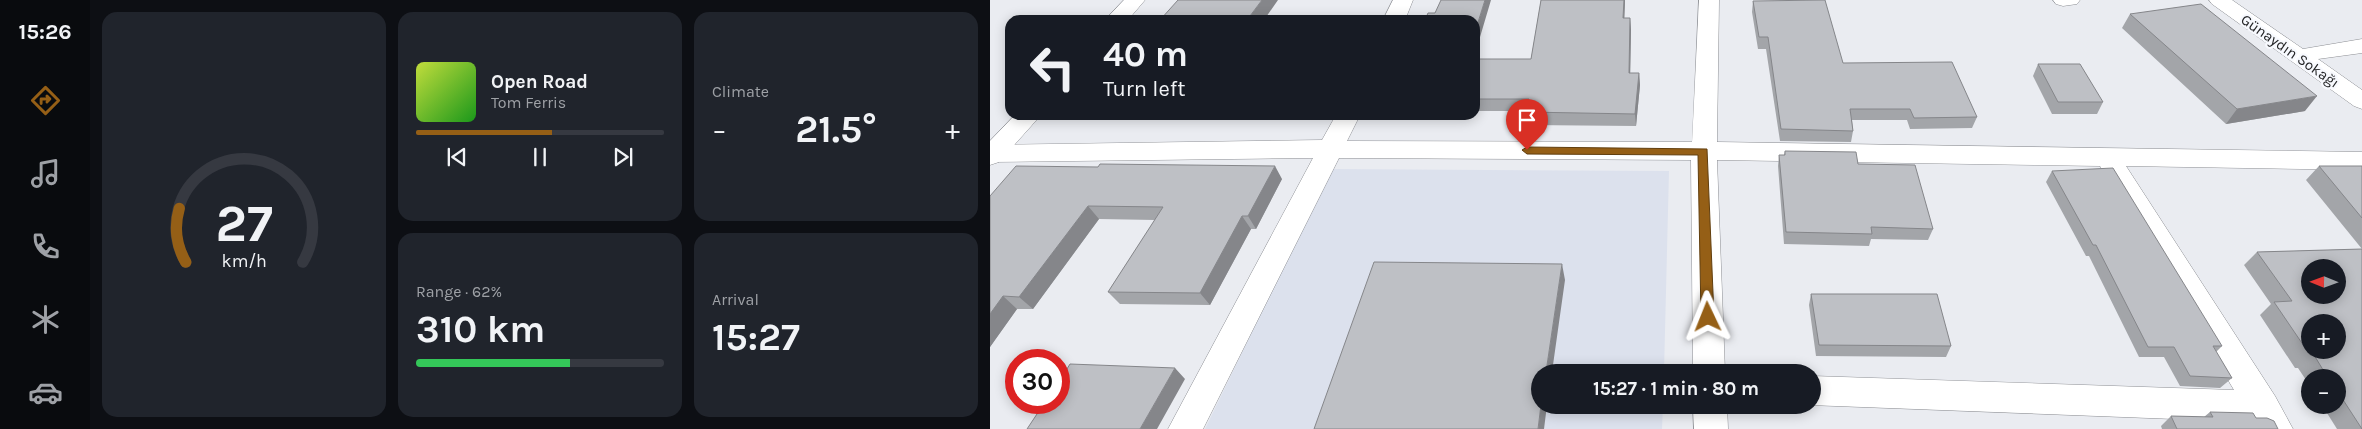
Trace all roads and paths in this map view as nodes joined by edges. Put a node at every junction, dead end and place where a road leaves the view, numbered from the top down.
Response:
1 (1135, 0) edge
2 (1404, 0) edge
3 (1709, 0) edge
4 (2063, 0) edge
5 (2070, 0) edge
6 (2219, 0) edge
7 (1121, 15) edge
8 (1396, 15) edge
9 (2362, 46) edge
10 (2298, 56) junction
11 (2362, 100) edge
12 (1024, 120) edge
13 (1346, 120) edge
14 (1331, 150) junction
15 (1704, 151) junction
16 (991, 155) edge
17 (2108, 158) junction
18 (2362, 161) edge
19 (1709, 364) edge
20 (1821, 392) edge
21 (1710, 414) edge
22 (2270, 418) edge
23 (1185, 429) edge
24 (1711, 429) edge

1 - 7 street
2 - 8 street
3 - 15 street
4 - 5 street
6 - 10 street, Günaydın Sokağı
9 - 10 street
10 - 11 street, Günaydın Sokağı
12 - 16 street
13 - 14 street
14 - 15 street
14 - 16 street
14 - 23 street
15 - 17 street
15 - 19 street
17 - 18 street
17 - 22 street
20 - 22 street
21 - 24 street

